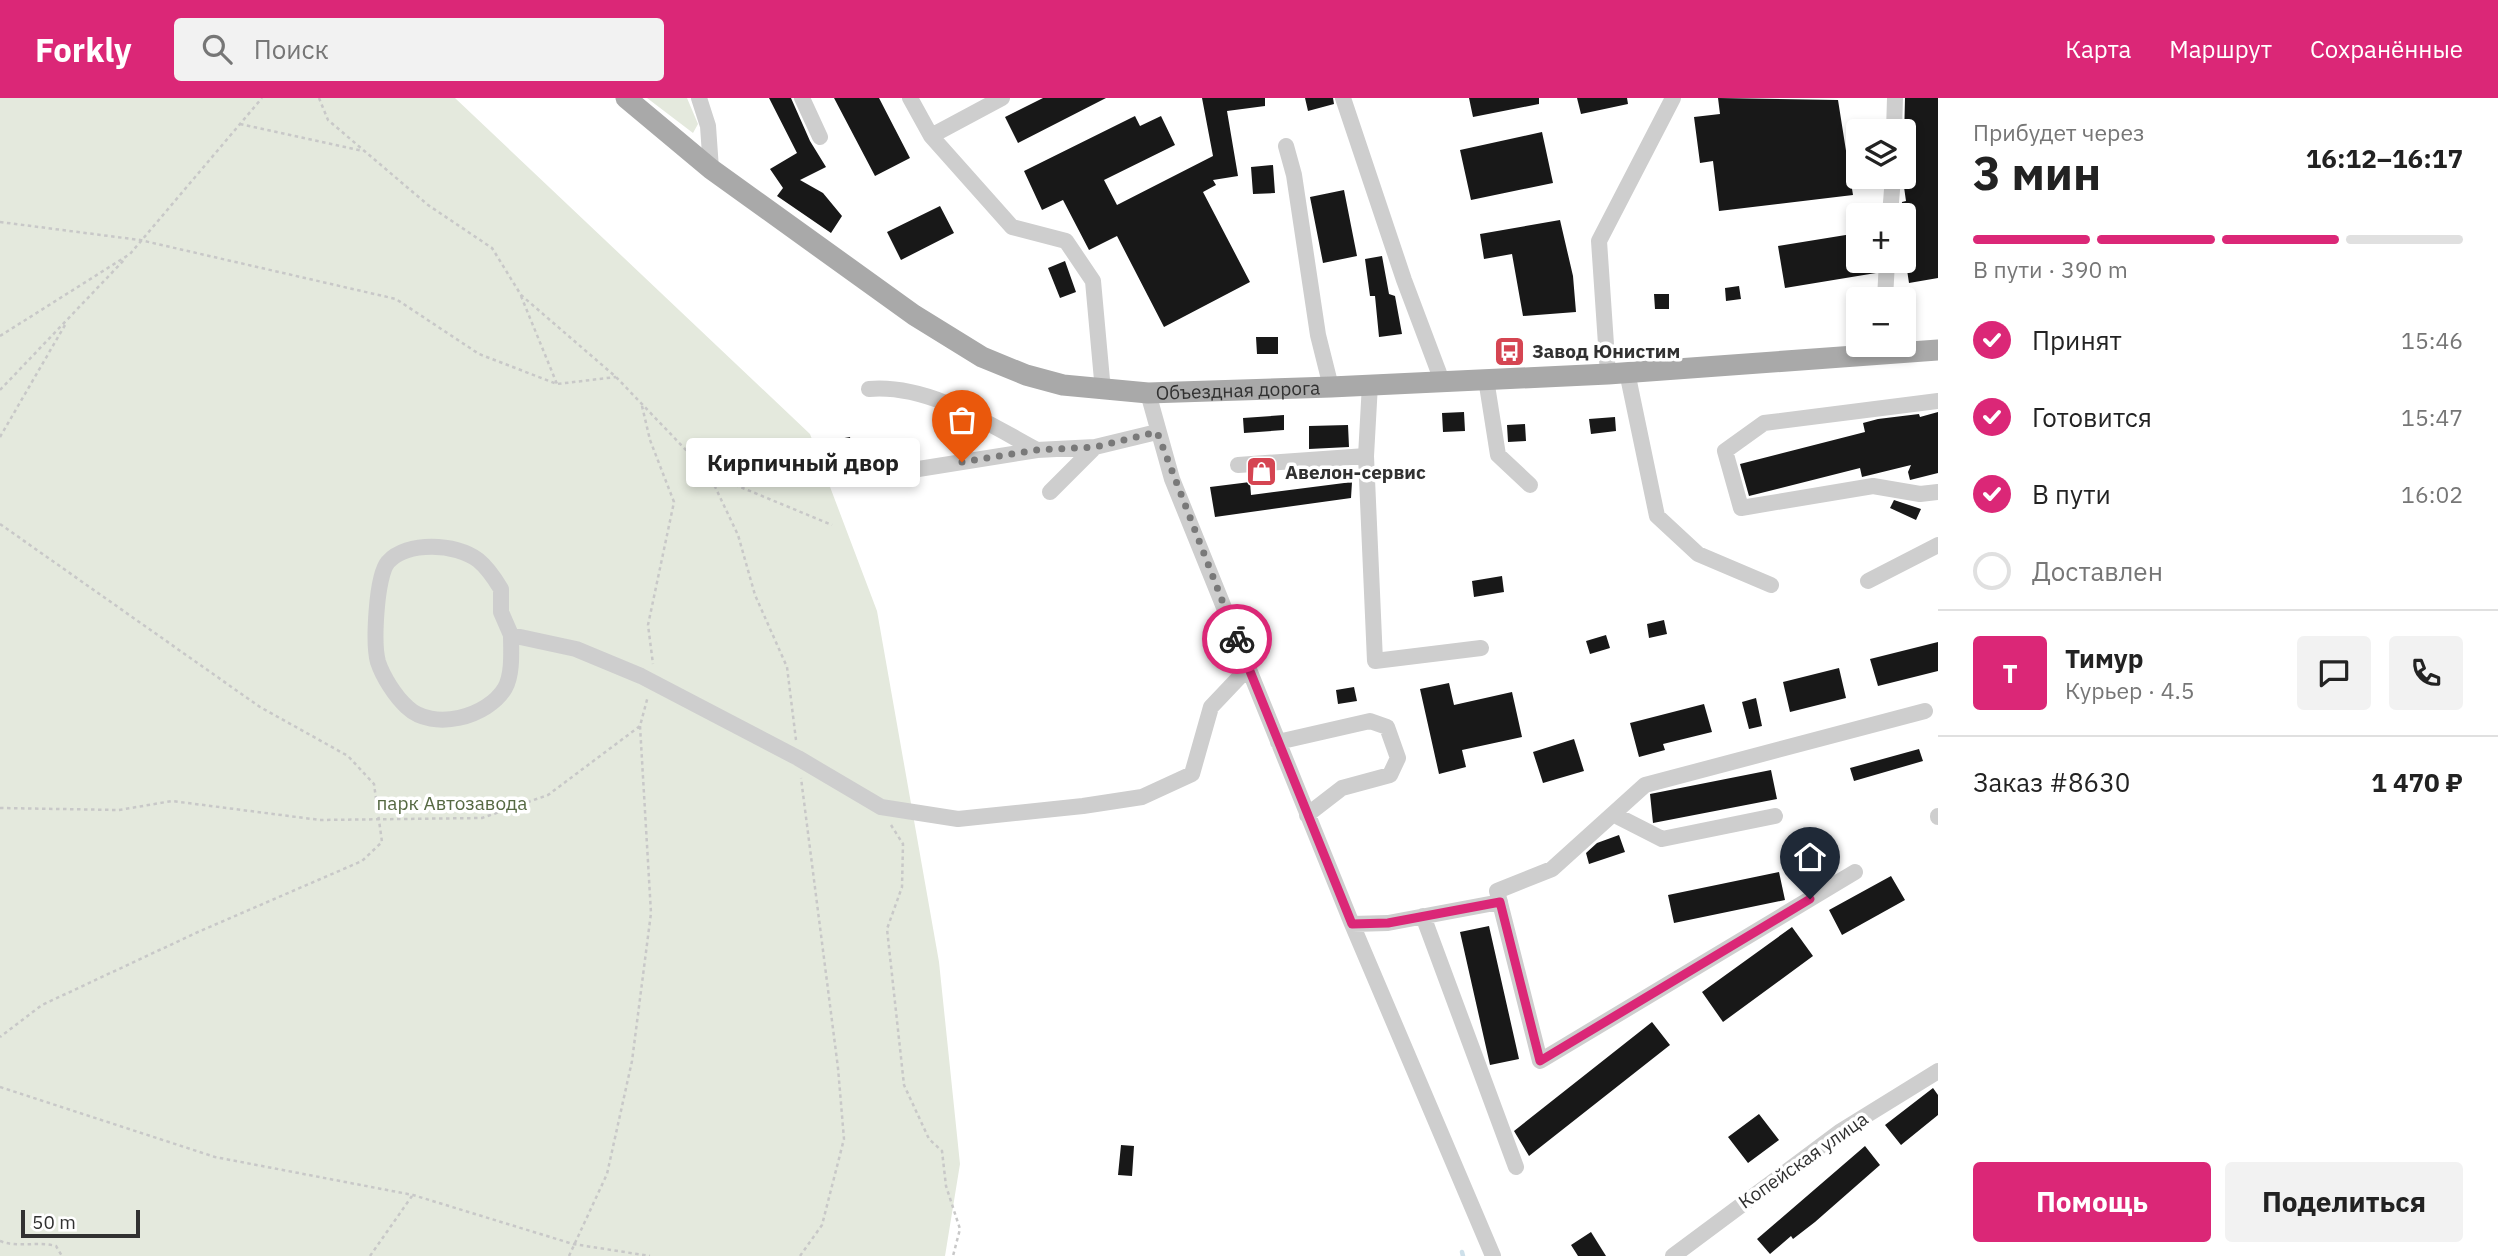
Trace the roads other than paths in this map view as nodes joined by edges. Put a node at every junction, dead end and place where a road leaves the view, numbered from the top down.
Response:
1 (626, 98) edge
2 (699, 98) edge
3 (802, 98) edge
4 (910, 98) edge
5 (1002, 98) edge
6 (1343, 98) edge
7 (1673, 98) edge
8 (1895, 98) edge
9 (1894, 119) edge
10 (931, 136) junction
11 (820, 137) dead end
12 (1286, 146) dead end
13 (712, 169) junction
14 (1916, 350) edge
15 (1938, 350) edge
16 (1846, 352) edge
17 (1618, 373) junction
18 (1486, 379) junction
19 (1442, 381) junction
20 (1370, 384) junction
21 (1331, 387) junction
22 (869, 389) dead end
23 (1103, 391) junction
24 (1148, 393) junction
25 (1938, 401) edge
26 (1157, 432) junction
27 (1095, 447) junction
28 (1037, 450) junction
29 (1366, 456) junction
30 (1237, 466) dead end
31 (862, 478) dead end
32 (1531, 485) dead end
33 (1050, 492) dead end
34 (1938, 492) edge
35 (1938, 545) edge
36 (1868, 581) dead end
37 (1771, 585) dead end
38 (511, 635) junction
39 (1481, 648) dead end
40 (1248, 668) junction
41 (1925, 711) dead end
42 (1278, 742) junction
43 (1307, 814) junction
44 (1613, 814) junction
45 (1775, 816) dead end
46 (1855, 872) dead end
47 (1500, 902) junction
48 (1423, 916) junction
49 (1352, 924) junction
50 (1938, 1071) edge
51 (1516, 1167) dead end
52 (1493, 1256) edge
53 (1673, 1256) edge

1 - 13 main road, Объездная дорога
2 - 13 street
3 - 11 street
4 - 10 street
5 - 10 street
6 - 19 street
7 - 17 street
8 - 9 street
10 - 23 street
12 - 21 street
13 - 23 main road, Объездная дорога
14 - 15 main road, Объездная дорога
16 - 17 main road, Объездная дорога
17 - 18 main road, Объездная дорога
17 - 37 street
18 - 19 main road, Объездная дорога
18 - 32 street
19 - 20 main road, Объездная дорога
20 - 21 main road, Объездная дорога
20 - 29 street
21 - 24 main road, Объездная дорога
22 - 28 street
23 - 24 main road, Объездная дорога
24 - 26 street
25 - 34 street
26 - 27 street
26 - 40 street
27 - 28 street
27 - 33 street
28 - 31 street
29 - 30 street
29 - 39 street
35 - 36 street
38 - 38 street
38 - 40 street
40 - 42 street
41 - 44 street
42 - 43 street
42 - 43 street
43 - 49 street
44 - 45 street
44 - 47 street
46 - 47 street
47 - 48 street
48 - 49 street
48 - 51 street
49 - 52 street
50 - 53 street, Копейская улица

